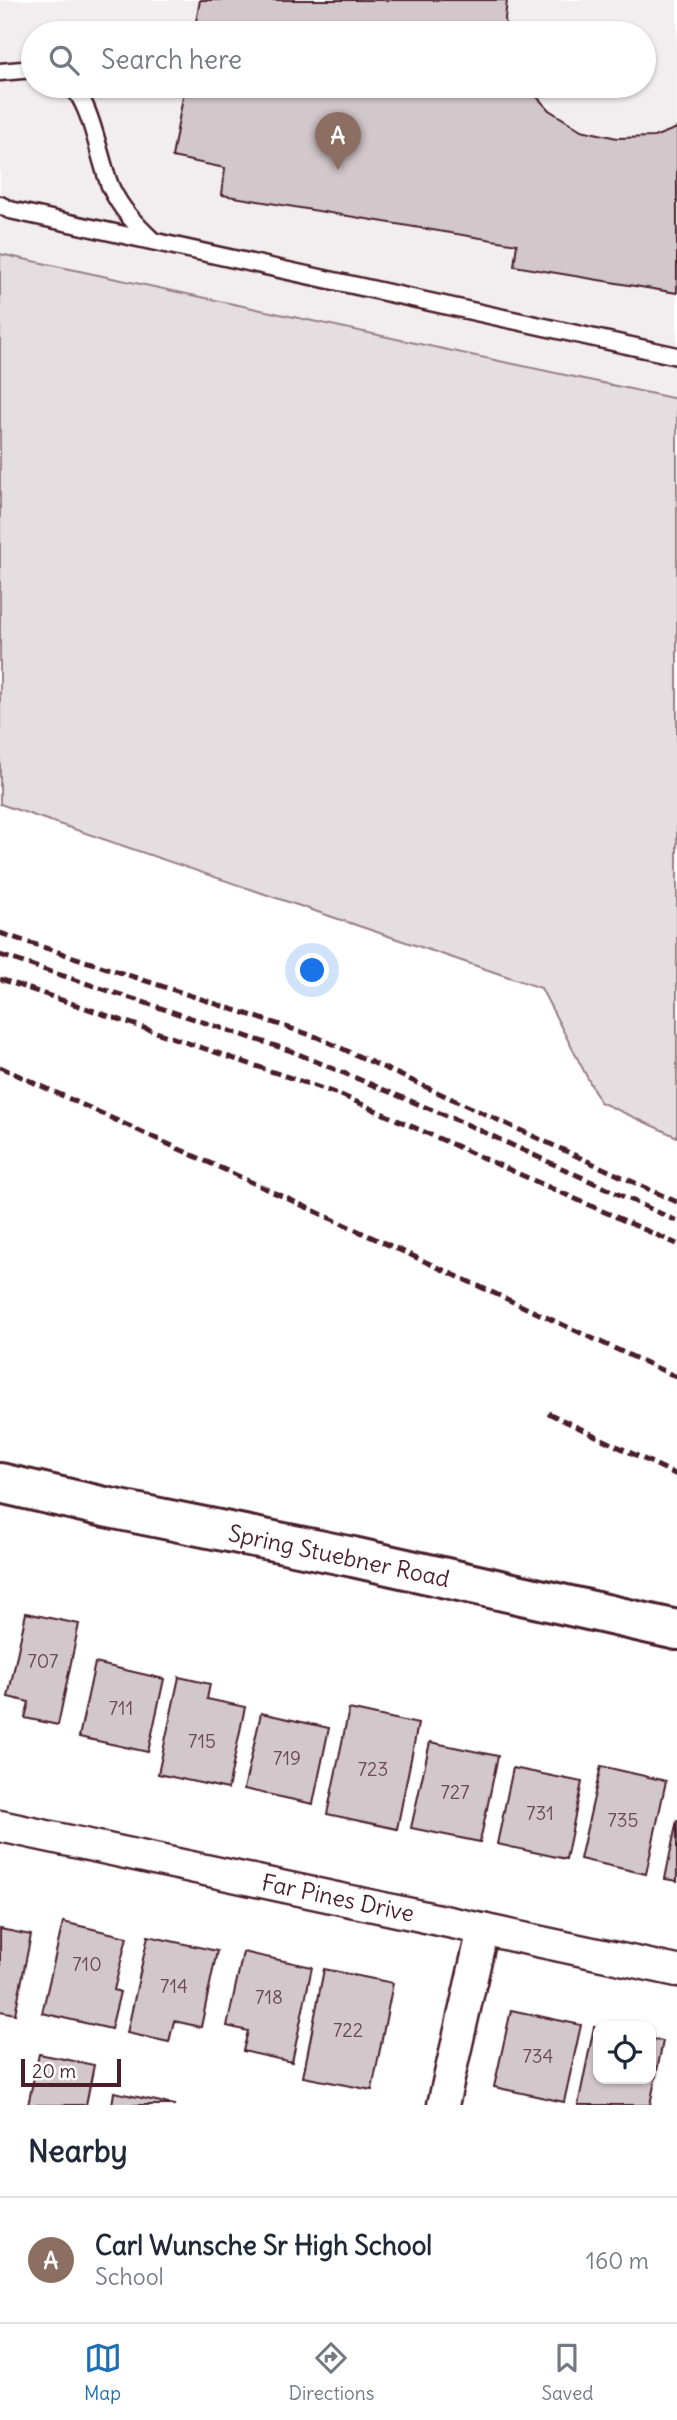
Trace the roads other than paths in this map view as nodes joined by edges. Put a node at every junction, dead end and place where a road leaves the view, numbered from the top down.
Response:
1 (21, 70) edge
2 (0, 72) edge
3 (80, 98) edge
4 (0, 205) edge
5 (154, 242) junction
6 (677, 356) edge
7 (0, 1483) edge
8 (677, 1630) edge
9 (0, 1826) edge
10 (483, 1929) junction
11 (677, 1971) edge
12 (443, 2105) edge

1 - 2 lane
3 - 5 lane
4 - 5 lane
5 - 6 lane
7 - 8 main road, Spring Stuebner Road
9 - 10 street, Far Pines Drive
10 - 11 street, Far Pines Drive
10 - 12 street

